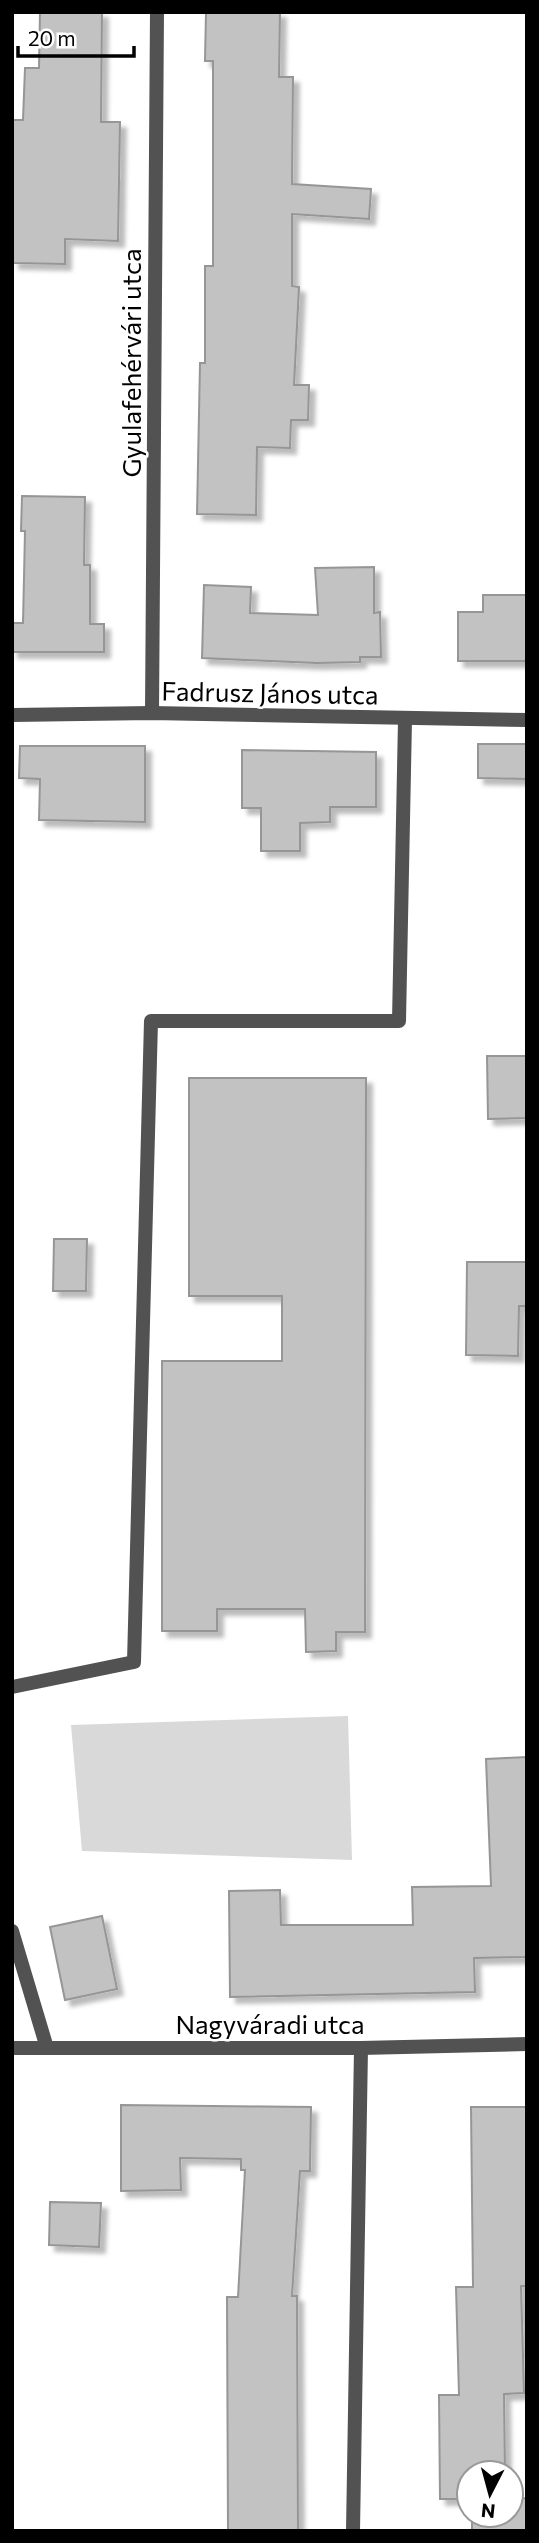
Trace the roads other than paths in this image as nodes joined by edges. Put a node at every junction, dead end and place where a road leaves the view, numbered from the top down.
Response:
1 (156, 12) edge
2 (152, 713) junction
3 (12, 715) edge
4 (405, 720) junction
5 (527, 720) edge
6 (12, 1687) edge
7 (12, 1931) edge
8 (527, 2044) edge
9 (12, 2048) edge
10 (47, 2048) junction
11 (361, 2049) junction
12 (353, 2531) edge

1 - 2 street, Gyulafehérvári utca
2 - 3 street, Fadrusz János utca
2 - 4 street, Fadrusz János utca
4 - 5 street, Fadrusz János utca
4 - 6 street
7 - 10 street
8 - 11 street, Nagyváradi utca
9 - 10 street, Nagyváradi utca
10 - 11 street, Nagyváradi utca
11 - 12 street

